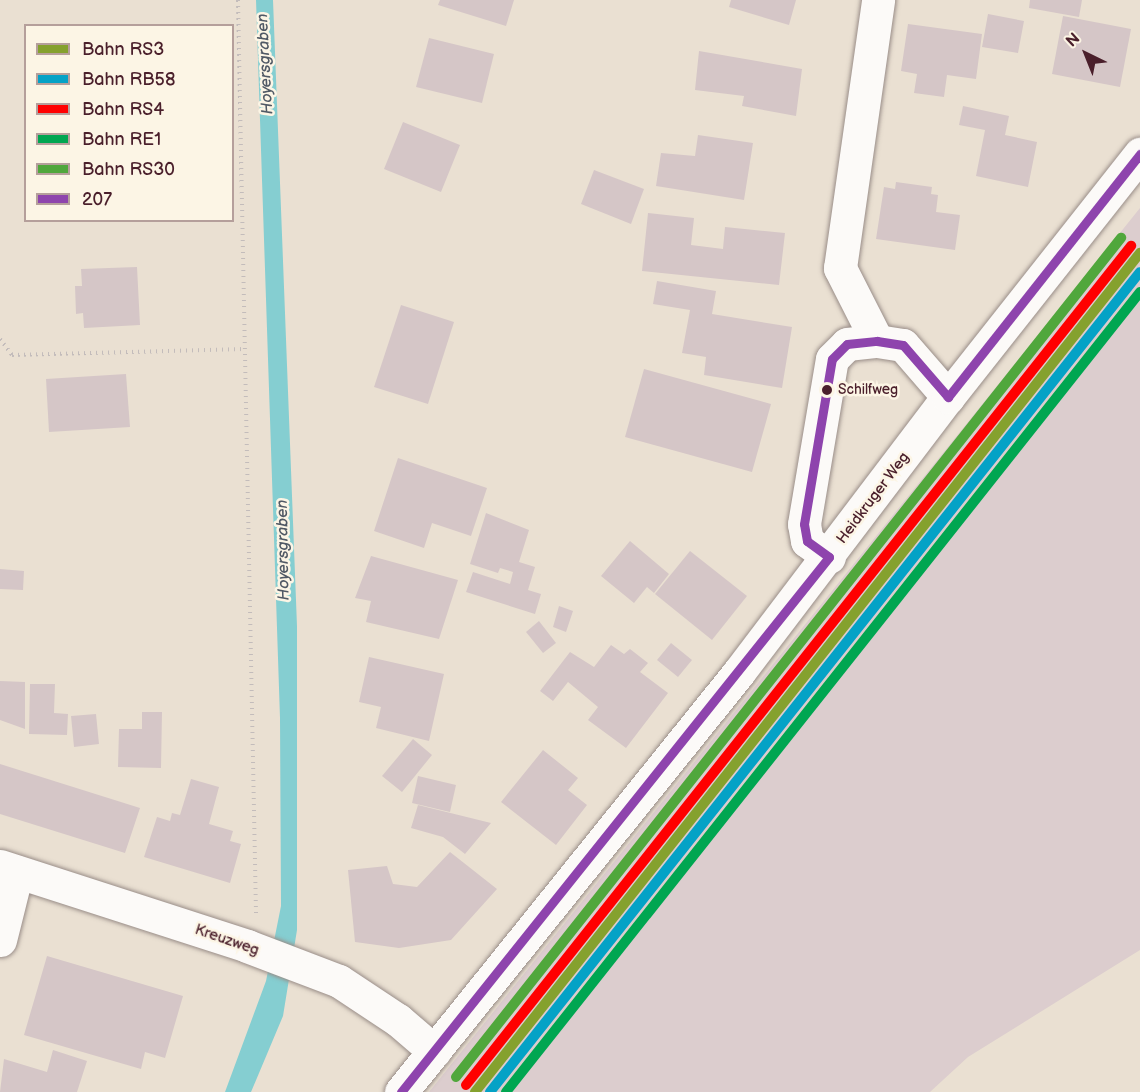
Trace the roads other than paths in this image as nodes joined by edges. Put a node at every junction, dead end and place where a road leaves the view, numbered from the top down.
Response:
1 (878, 0) edge
2 (1140, 154) edge
3 (877, 341) junction
4 (948, 397) junction
5 (829, 557) junction
6 (9, 869) edge
7 (0, 940) edge
8 (434, 1051) junction
9 (401, 1092) edge

1 - 3 street
2 - 4 street, Heidkruger Weg
3 - 4 street
3 - 5 street
4 - 5 street, Heidkruger Weg
5 - 8 street, Heidkruger Weg
6 - 7 street
6 - 8 street, Kreuzweg
8 - 9 street, Heidkruger Weg

